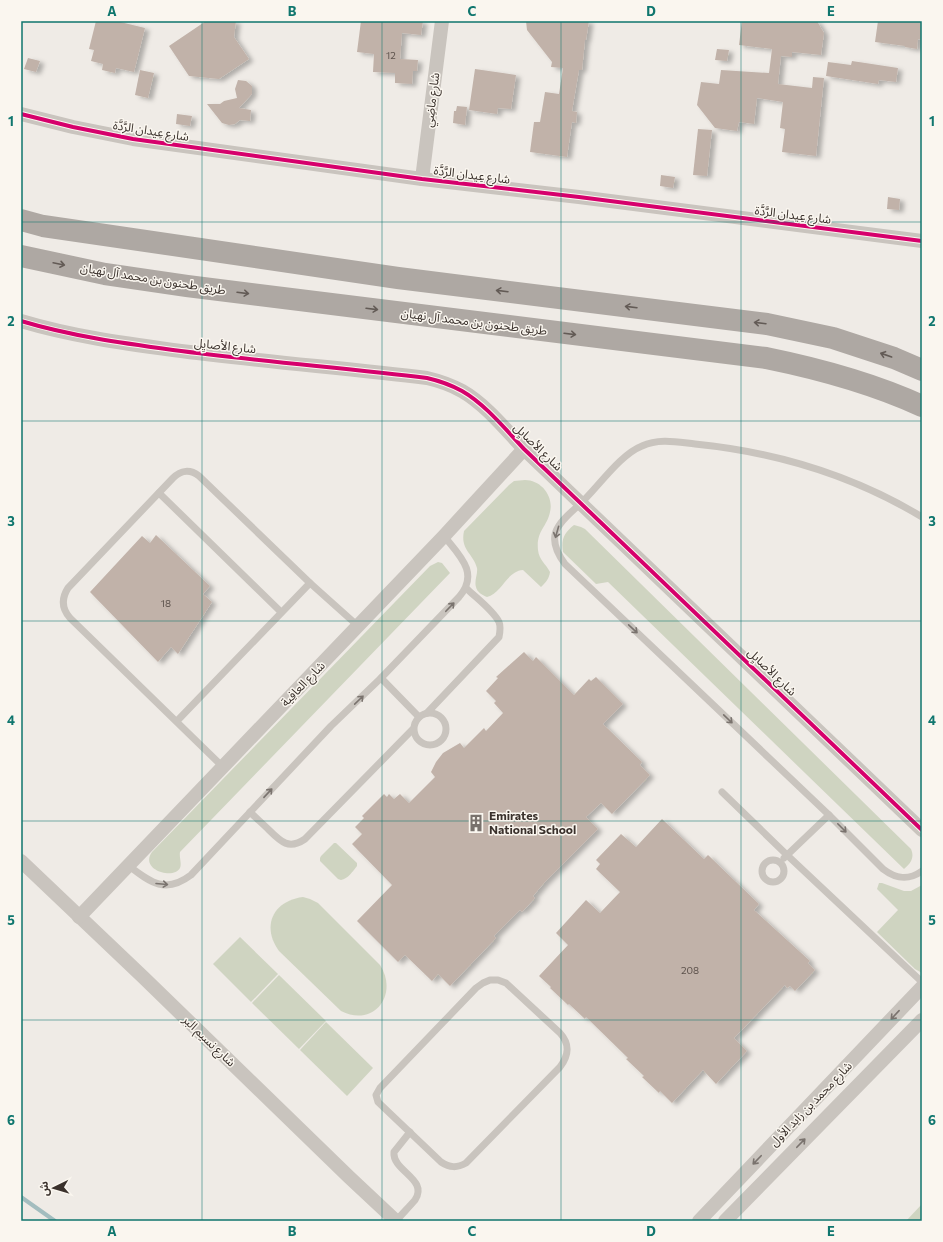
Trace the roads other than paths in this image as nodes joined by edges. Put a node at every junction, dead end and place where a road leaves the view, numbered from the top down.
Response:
1 (442, 21) edge
2 (21, 114) edge
3 (422, 179) junction
4 (21, 220) edge
5 (922, 241) edge
6 (21, 256) edge
7 (21, 321) edge
8 (922, 370) edge
9 (922, 406) edge
10 (524, 449) junction
11 (159, 493) junction
12 (581, 503) junction
13 (922, 517) edge
14 (444, 536) junction
15 (310, 583) junction
16 (466, 588) junction
17 (281, 612) junction
18 (358, 626) junction
19 (381, 678) junction
20 (427, 713) junction
21 (419, 717) junction
22 (177, 721) junction
23 (413, 729) junction
24 (223, 767) junction
25 (722, 792) dead end
26 (250, 812) junction
27 (829, 815) junction
28 (922, 830) edge
29 (787, 855) junction
30 (21, 860) edge
31 (780, 862) dead end
32 (129, 866) junction
33 (922, 871) edge
34 (79, 917) junction
35 (922, 982) edge
36 (922, 987) edge
37 (922, 1020) edge
38 (410, 1132) junction
39 (396, 1221) edge
40 (699, 1221) edge
41 (725, 1221) edge

1 - 3 street, شارع ماضِي
2 - 3 street, شارع عِيدان الرَّدَّة
3 - 5 street, شارع عِيدان الرَّدَّة
8 -> 4 main road
6 -> 9 main road, طريق طحنون بن محمد آل نهيان
7 - 10 street, شارع الأصايِل
10 - 12 street, شارع الأصايِل
10 - 14 street, شارع العافِية
11 - 15 lane
11 - 17 lane
11 - 22 lane
12 - 13 lane
12 -> 27 lane
12 - 28 street, شارع الأصايِل
14 - 16 lane
14 - 18 street, شارع العافِية
15 - 17 lane
15 - 18 lane
19 -> 16 lane
16 - 20 lane
17 - 22 lane
18 - 24 street, شارع العافِية
19 - 21 lane
26 -> 19 lane
20 - 21 lane
20 - 23 lane
21 - 23 lane
22 - 24 lane
23 - 26 lane
24 - 32 street, شارع العافِية
25 - 29 lane
32 -> 26 lane
27 - 29 lane
27 -> 33 lane
29 - 31 lane
29 - 35 lane
30 - 34 street, شارع نسيم البر
32 - 34 street, شارع العافِية
34 - 39 street, شارع نسيم البر
36 -> 40 street, شارع محمد بن زايد الأول
41 -> 37 street, شارع محمد بن زايد الأول
38 - 38 lane
38 - 39 lane

